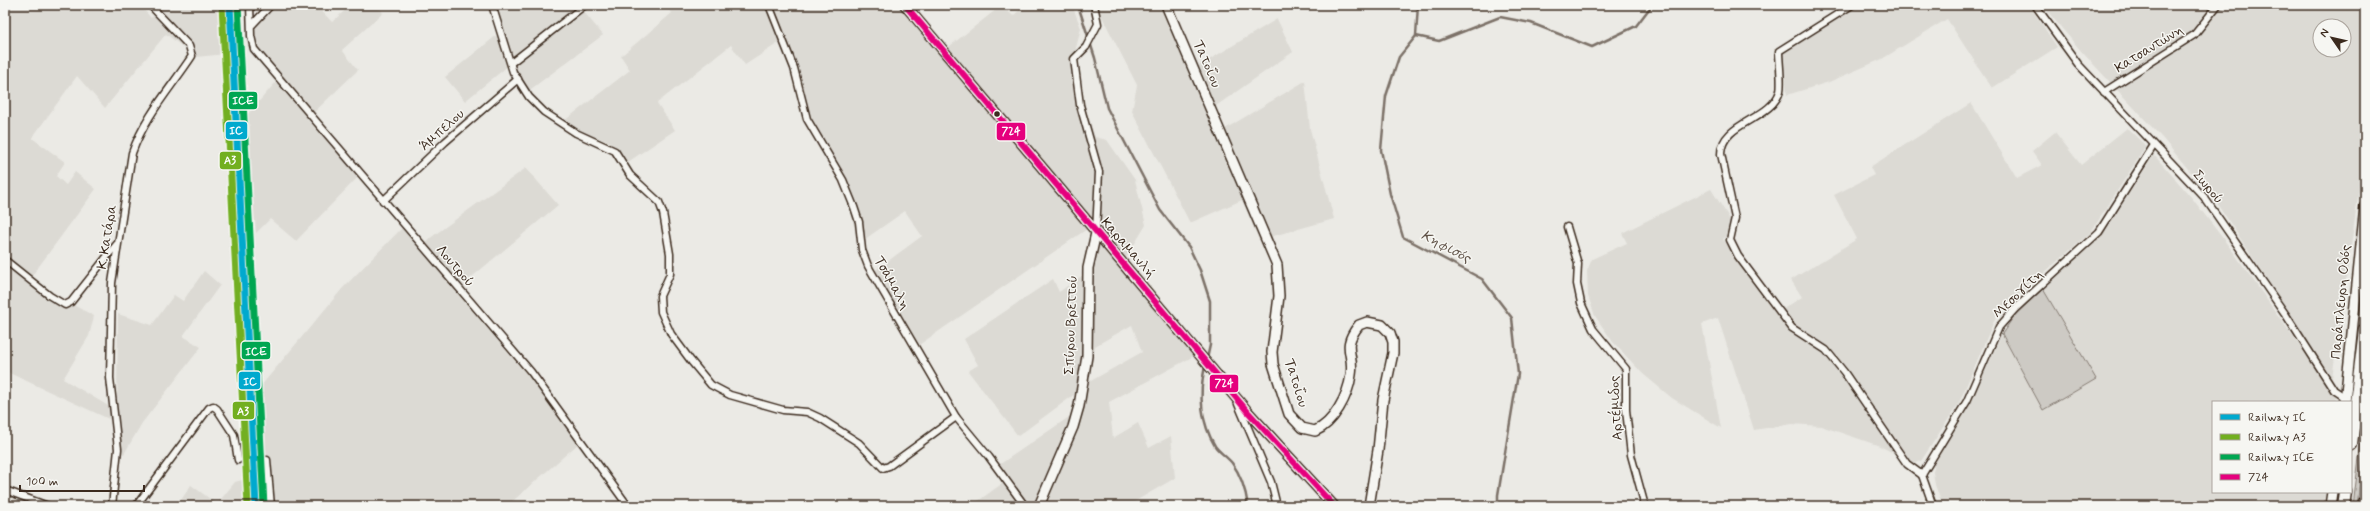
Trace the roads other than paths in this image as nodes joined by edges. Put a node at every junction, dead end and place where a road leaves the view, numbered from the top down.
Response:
1 (150, 5) edge
2 (250, 5) edge
3 (271, 5) edge
4 (492, 5) edge
5 (585, 5) edge
6 (769, 5) edge
7 (905, 5) edge
8 (1094, 5) edge
9 (1166, 5) edge
10 (1852, 5) edge
11 (2035, 5) edge
12 (2218, 5) edge
13 (252, 25) junction
14 (511, 63) junction
15 (518, 80) junction
16 (2104, 92) junction
17 (2154, 145) junction
18 (383, 201) junction
19 (2365, 206) edge
20 (1567, 227) dead end
21 (1096, 233) junction
22 (116, 244) junction
23 (5, 260) edge
24 (2365, 330) edge
25 (1235, 396) junction
26 (2345, 400) edge
27 (956, 417) junction
28 (2352, 436) edge
29 (238, 460) dead end
30 (267, 460) dead end
31 (1922, 475) junction
32 (5, 490) edge
33 (2332, 493) edge
34 (2345, 493) edge
35 (2365, 502) edge
36 (48, 506) edge
37 (112, 506) edge
38 (136, 506) edge
39 (271, 506) edge
40 (628, 506) edge
41 (1025, 506) edge
42 (1039, 506) edge
43 (1277, 506) edge
44 (1334, 506) edge
45 (1368, 506) edge
46 (1645, 506) edge
47 (1933, 506) edge
48 (2330, 506) edge
49 (2343, 506) edge
50 (2364, 506) edge

1 - 22 street, Κ. Κατάρα
2 - 13 street
3 - 13 street
4 - 14 street
5 - 14 street
6 - 27 street, Τσάμαλη
7 - 21 street, Καραμανλή
8 - 21 street
9 - 45 street, Τατοΐου
10 - 31 street
11 - 16 street, Σωρού
12 - 16 street, Κατσαντώνη
13 - 18 street, Λουτρού
14 - 15 street
15 - 18 street, Άμπελου
15 - 27 street
16 - 17 street, Σωρού
17 - 26 street, Σωρού
17 - 31 street, Μεσογίτη
18 - 40 street, Λουτρού
19 - 26 street, Παράπλευρη Οδός
20 - 46 street, Αρτέμιδος
21 - 25 street, Καραμανλή
21 - 42 street, Σπύρου Βρεττού
22 - 23 street
22 - 37 street, Κ. Κατάρα
24 - 28 highway
25 - 43 street
25 - 44 street, Καραμανλή
27 - 41 street, Τσάμαλη
29 - 38 street
30 - 39 street
31 - 47 street
32 - 36 street
33 - 48 street
34 - 49 highway
35 - 50 highway

